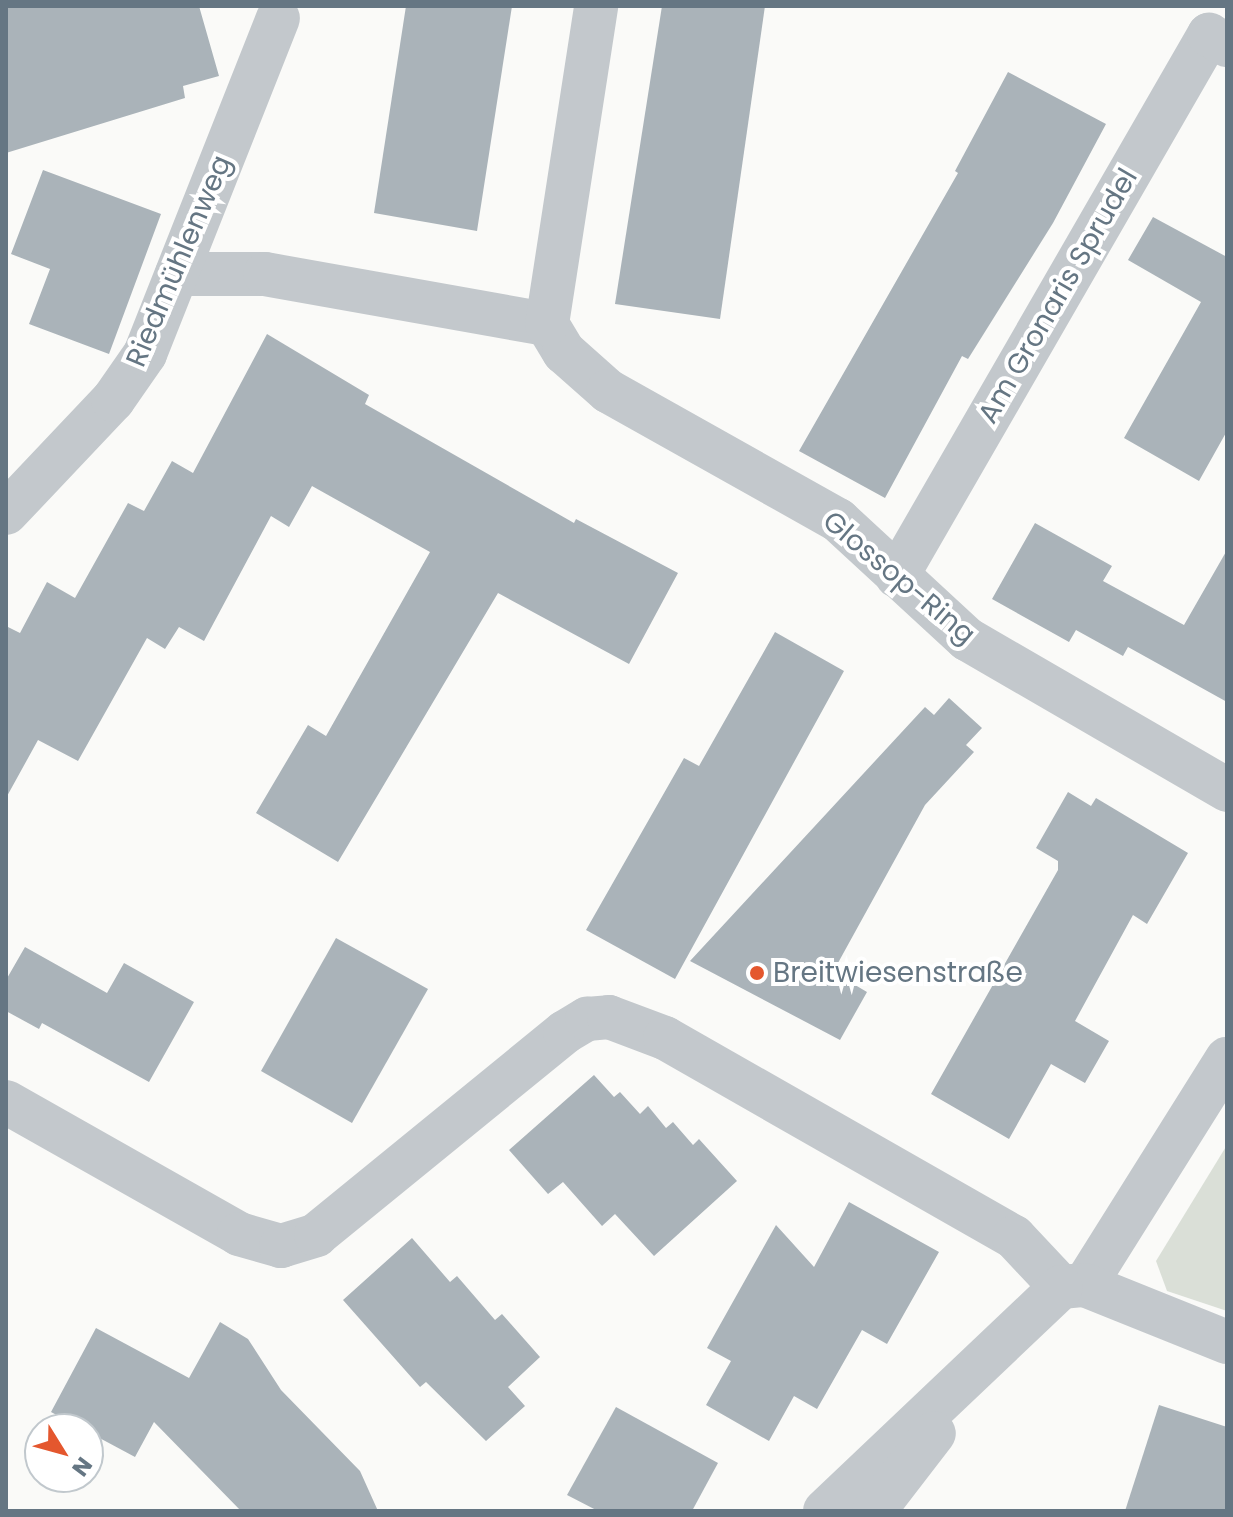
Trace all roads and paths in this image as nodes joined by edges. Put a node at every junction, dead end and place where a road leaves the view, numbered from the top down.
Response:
1 (596, 6) edge
2 (278, 18) dead end
3 (1227, 45) edge
4 (177, 274) junction
5 (547, 324) junction
6 (6, 513) edge
7 (897, 576) junction
8 (1227, 790) edge
9 (1227, 1059) edge
10 (6, 1102) edge
11 (1073, 1286) junction
12 (1227, 1342) edge
13 (986, 1353) junction
14 (825, 1511) edge
15 (874, 1511) edge

1 - 5 street
2 - 4 street, Riedmühlenweg
3 - 7 street, Am Gronaris Sprudel
4 - 5 street
4 - 6 street, Riedmühlenweg
5 - 7 street, Glossop-Ring
7 - 8 street, Glossop-Ring
9 - 11 street
10 - 11 street
11 - 12 street
11 - 13 street
13 - 14 street
13 - 15 street

